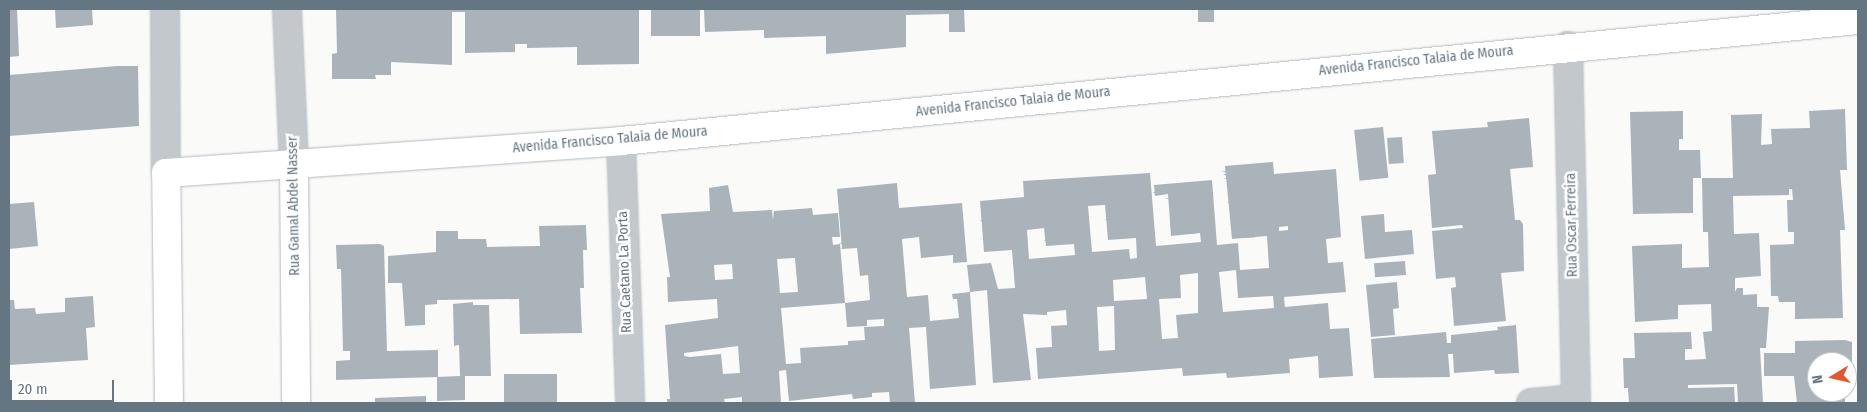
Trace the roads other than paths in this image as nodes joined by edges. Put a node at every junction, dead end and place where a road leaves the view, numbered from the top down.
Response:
1 (166, 9) edge
2 (286, 9) edge
3 (1858, 20) edge
4 (1568, 46) junction
5 (621, 141) junction
6 (294, 162) junction
7 (166, 172) junction
8 (1576, 401) edge
9 (169, 403) edge
10 (296, 403) edge
11 (630, 403) edge
12 (1531, 403) edge

1 - 7 street
2 - 6 street, Rua Gamal Abdel Nasser
3 - 4 street, Avenida Francisco Talaia de Moura
4 - 5 street, Avenida Francisco Talaia de Moura
4 - 8 street, Rua Oscar Ferreira
5 - 6 street, Avenida Francisco Talaia de Moura
5 - 11 street, Rua Caetano La Porta
6 - 7 street, Avenida Francisco Talaia de Moura
6 - 10 street, Rua Gamal Abdel Nasser
7 - 9 street
8 - 12 street

